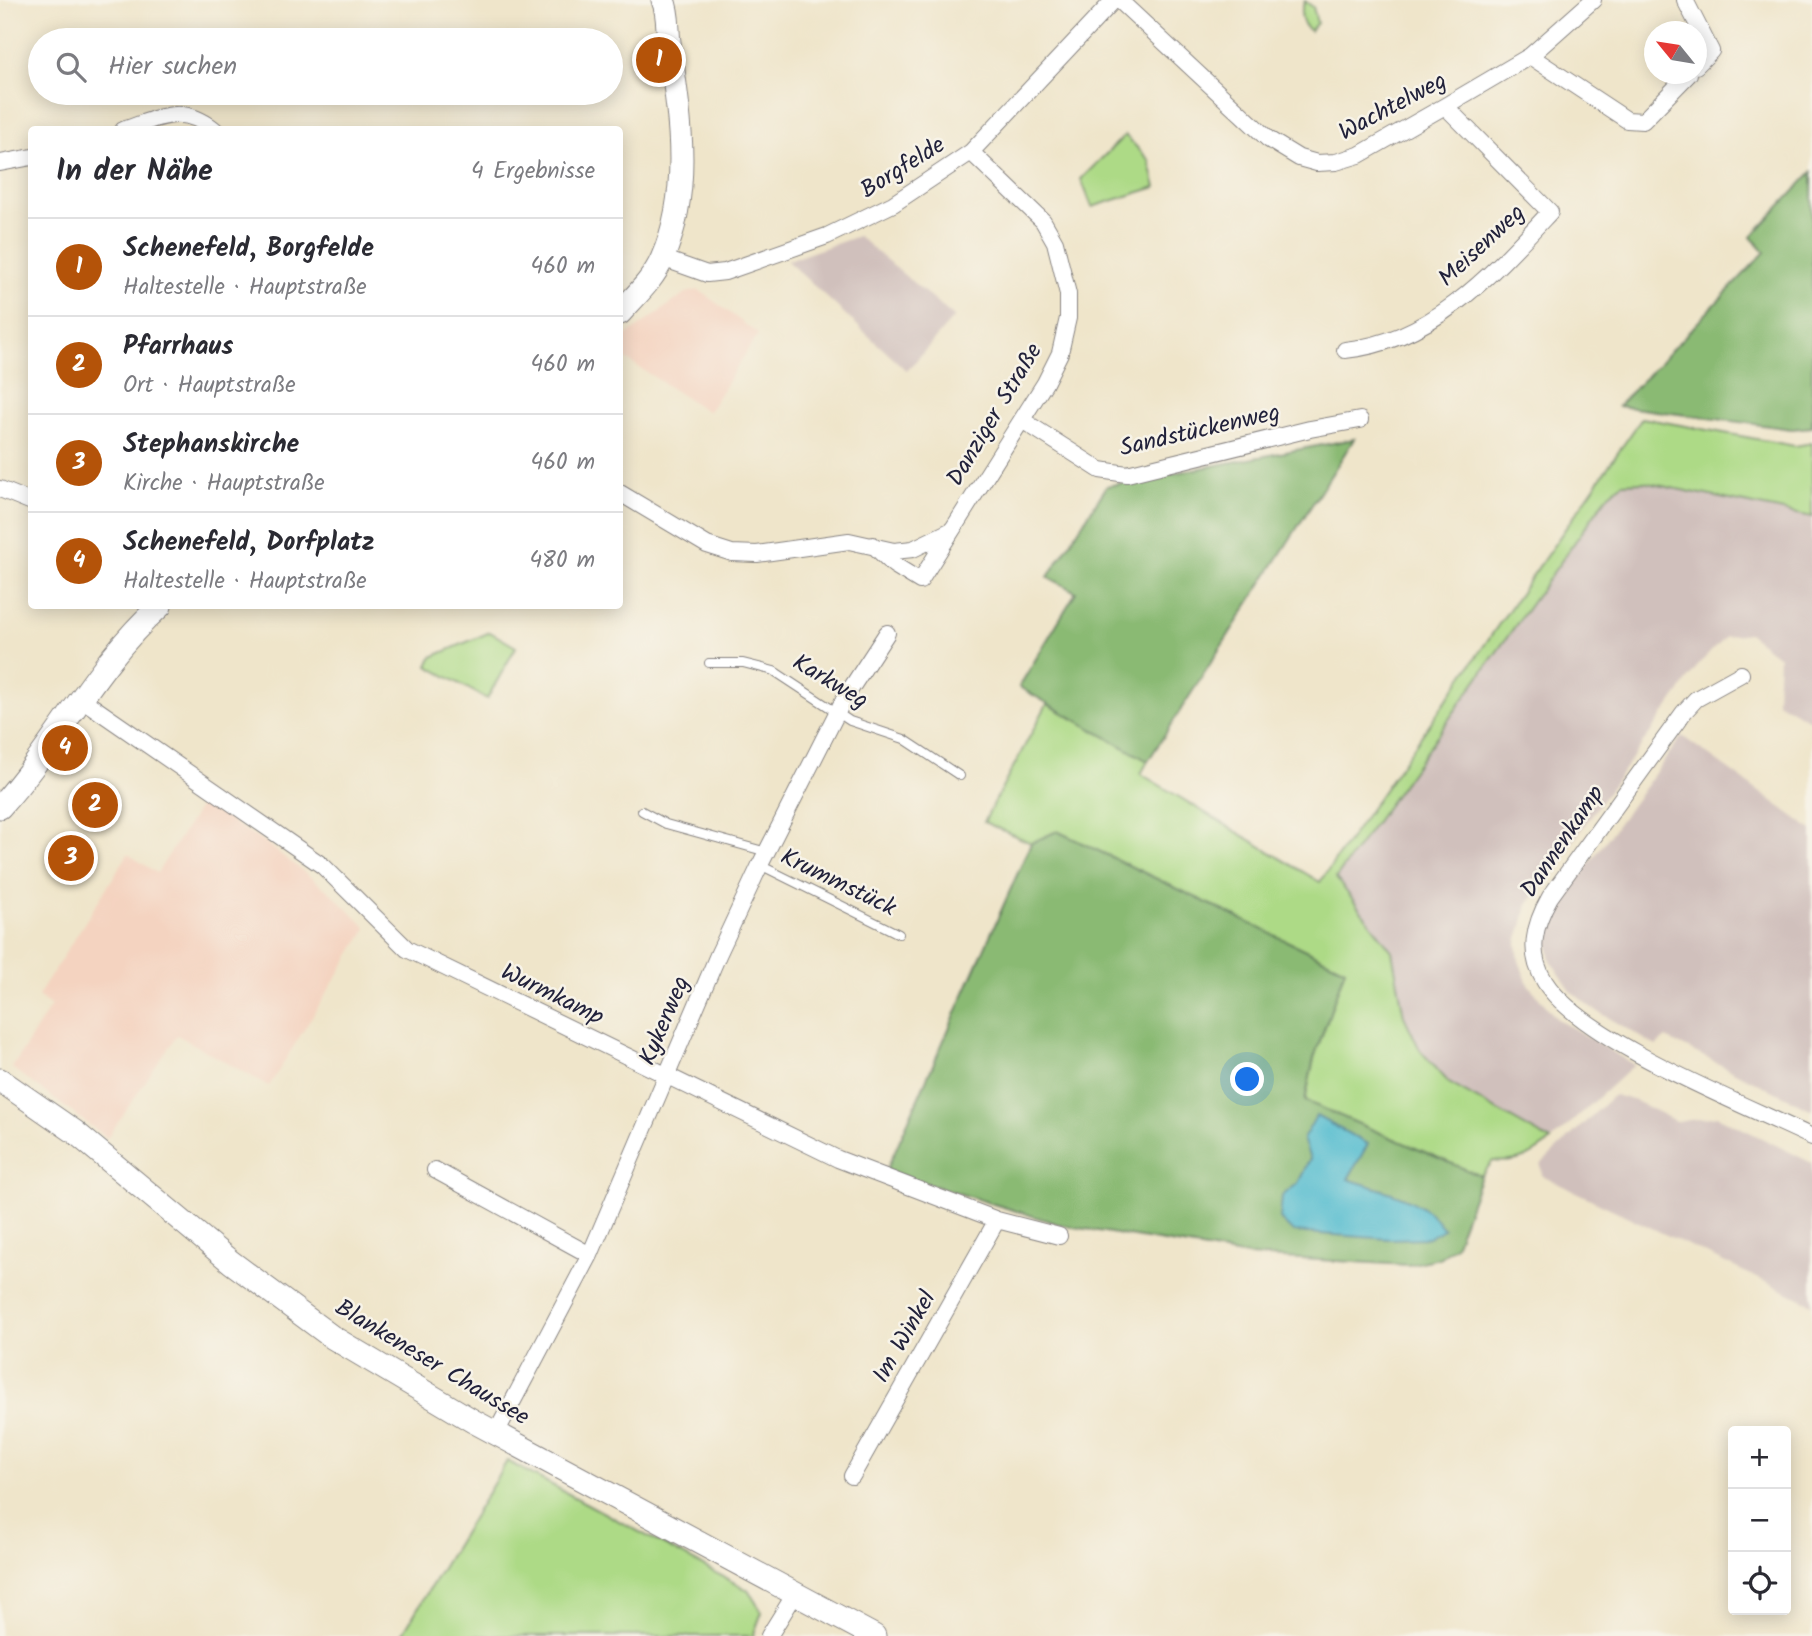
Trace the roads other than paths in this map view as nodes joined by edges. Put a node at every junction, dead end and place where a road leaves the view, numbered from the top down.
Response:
1 (647, 0) edge
2 (663, 0) edge
3 (1114, 0) edge
4 (1119, 0) edge
5 (1593, 0) edge
6 (1685, 0) edge
7 (1696, 21) edge
8 (669, 42) junction
9 (1530, 56) junction
10 (1679, 84) edge
11 (1445, 106) junction
12 (137, 126) edge
13 (209, 126) edge
14 (971, 152) junction
15 (28, 158) edge
16 (0, 163) edge
17 (663, 258) junction
18 (623, 310) edge
19 (1345, 350) dead end
20 (1021, 420) junction
21 (1360, 420) dead end
22 (0, 489) edge
23 (623, 495) edge
24 (28, 500) edge
25 (952, 530) junction
26 (873, 545) junction
27 (157, 609) edge
28 (887, 633) dead end
29 (709, 663) dead end
30 (1741, 674) dead end
31 (80, 698) junction
32 (837, 712) junction
33 (960, 776) dead end
34 (0, 807) edge
35 (642, 811) dead end
36 (764, 859) junction
37 (899, 934) dead end
38 (666, 1075) junction
39 (0, 1080) edge
40 (1812, 1137) edge
41 (435, 1170) dead end
42 (997, 1220) junction
43 (1059, 1236) dead end
44 (590, 1255) junction
45 (496, 1433) junction
46 (852, 1476) dead end
47 (795, 1594) junction
48 (769, 1636) edge
49 (873, 1636) edge

1 - 8 main road
2 - 8 main road
3 - 14 street, Borgfelde
4 - 11 street, Wachtelweg
5 - 9 street, Wachtelweg
6 - 7 street
8 - 17 main road
9 - 10 street
9 - 11 street, Wachtelweg
11 - 19 street, Meisenweg
12 - 13 street
14 - 17 street, Borgfelde
14 - 20 street, Danziger Straße
15 - 16 street
17 - 18 main road
20 - 21 street, Sandstückenweg
20 - 25 street, Danziger Straße
22 - 24 street
23 - 26 street
25 - 26 street
25 - 26 street, Danziger Straße
27 - 31 main road
28 - 32 street, Kykerweg
29 - 32 lane, Karkweg
30 - 40 street, Dannenkamp
31 - 34 main road
31 - 38 street, Wurmkamp
32 - 33 lane, Karkweg
32 - 36 street, Kykerweg
35 - 36 lane, Krummstück
36 - 37 lane, Krummstück
36 - 38 street, Kykerweg
38 - 42 street, Wurmkamp
38 - 44 street, Kykerweg
39 - 45 main road, Blankeneser Chaussee
41 - 44 street
42 - 43 street, Wurmkamp
42 - 46 street, Im Winkel
44 - 45 street, Kykerweg
45 - 47 main road, Blankeneser Chaussee
47 - 48 street
47 - 49 main road, Blankeneser Chaussee

